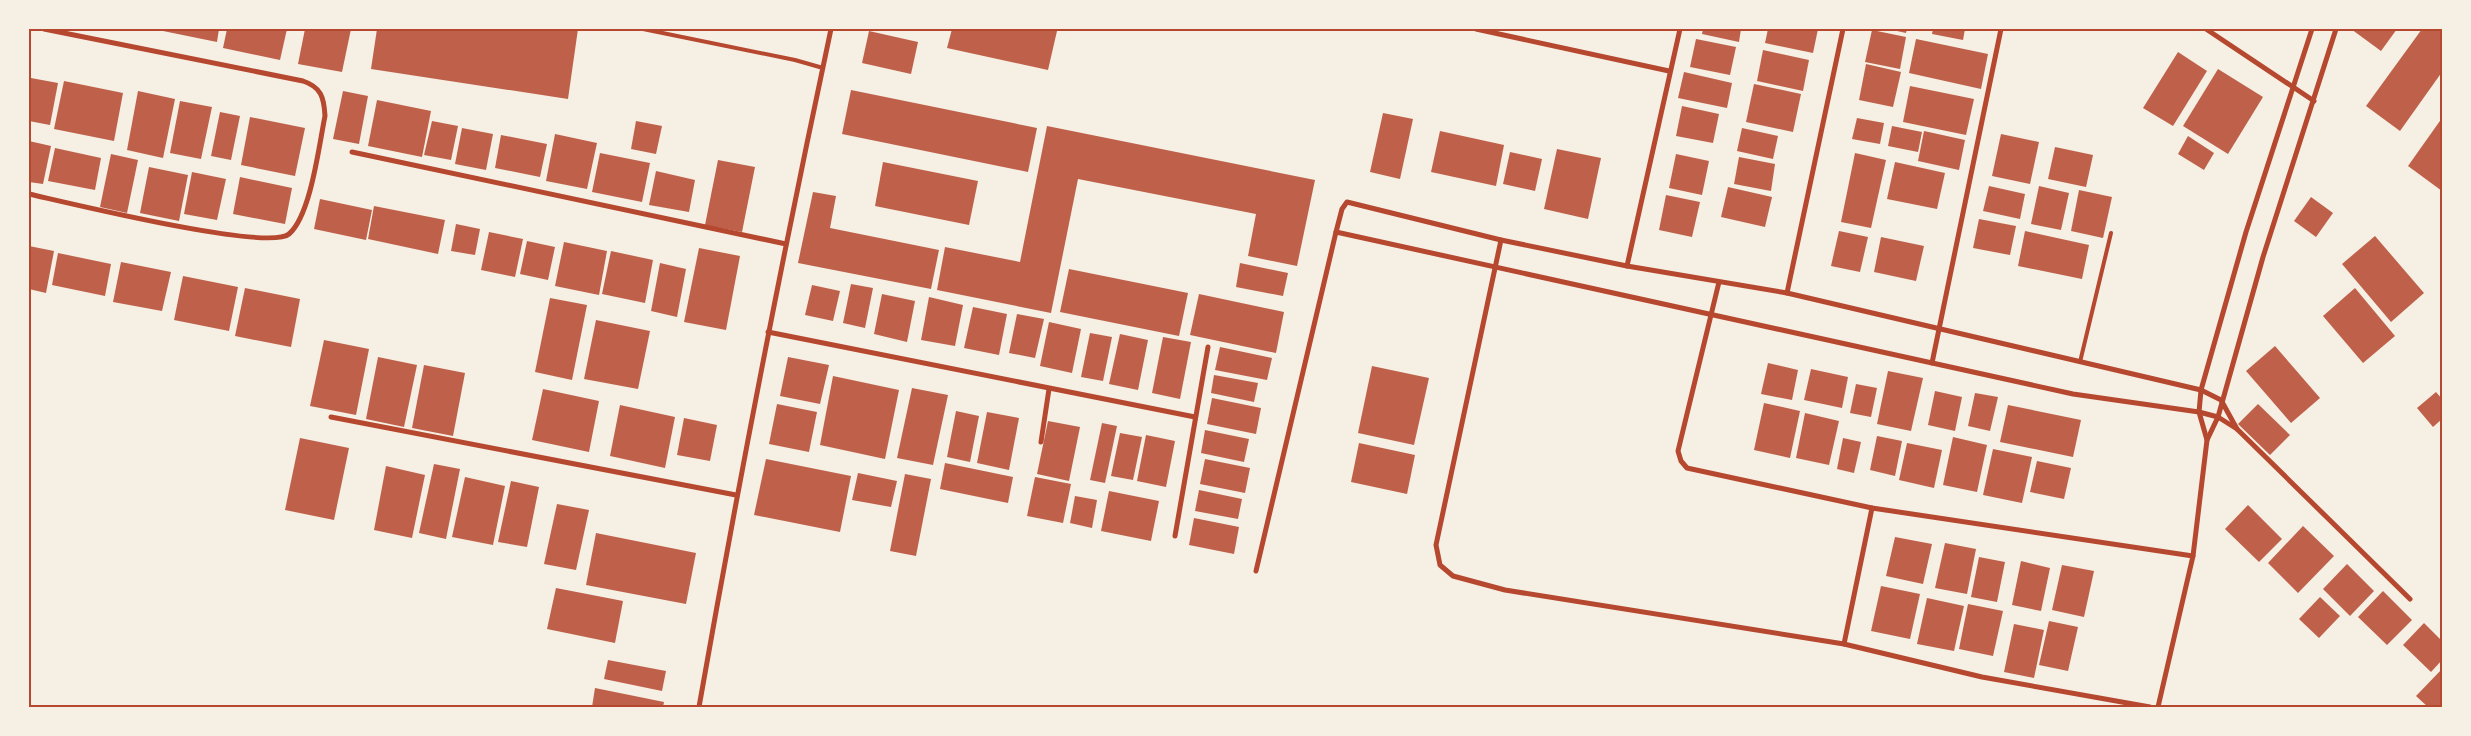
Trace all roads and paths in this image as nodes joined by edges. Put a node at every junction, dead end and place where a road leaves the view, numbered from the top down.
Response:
1 (44, 29) edge
2 (643, 29) edge
3 (831, 29) edge
4 (1476, 29) edge
5 (1680, 29) edge
6 (1844, 29) edge
7 (2002, 29) edge
8 (2206, 29) edge
9 (2312, 29) edge
10 (2336, 29) edge
11 (823, 68) junction
12 (1669, 71) junction
13 (2294, 87) junction
14 (2314, 101) junction
15 (352, 152) dead end
16 (29, 194) edge
17 (1336, 232) junction
18 (2111, 233) dead end
19 (1501, 240) junction
20 (786, 244) junction
21 (1626, 266) junction
22 (1494, 268) junction
23 (1719, 282) junction
24 (1787, 293) junction
25 (1710, 314) junction
26 (1937, 330) junction
27 (768, 332) junction
28 (1208, 347) dead end
29 (2080, 362) junction
30 (1932, 363) junction
31 (1049, 389) junction
32 (2201, 390) junction
33 (2221, 400) junction
34 (2199, 412) junction
35 (331, 417) dead end
36 (1195, 417) junction
37 (2218, 417) junction
38 (2237, 429) junction
39 (2207, 440) junction
40 (1041, 442) dead end
41 (736, 495) junction
42 (1872, 508) junction
43 (1174, 536) dead end
44 (2193, 556) junction
45 (1256, 571) dead end
46 (2410, 599) dead end
47 (1844, 644) junction
48 (699, 707) edge
49 (2150, 707) edge
50 (2158, 707) edge

1 - 16 street
2 - 11 lane
3 - 11 street
4 - 12 street
5 - 12 street
6 - 24 street
7 - 26 street
8 - 13 street
9 - 13 street
10 - 14 street
11 - 20 street
12 - 21 street
13 - 14 street
13 - 32 street
14 - 33 street
15 - 20 street
17 - 19 street
17 - 22 street
17 - 45 street
18 - 29 lane
19 - 21 street
19 - 22 street
20 - 27 street
21 - 23 street
22 - 25 street
22 - 47 street
23 - 24 street
23 - 25 street
24 - 26 street
25 - 30 street
25 - 42 street
26 - 29 street
26 - 30 street
27 - 31 street
27 - 41 street
28 - 36 street
29 - 32 street
30 - 34 street
31 - 36 street
31 - 40 street
32 - 33 street
32 - 34 street
33 - 37 street
33 - 38 street
34 - 37 street
34 - 39 street
35 - 41 street
36 - 43 street
37 - 38 street
37 - 39 street
38 - 46 street
39 - 44 street
41 - 48 street
42 - 44 street
42 - 47 street
44 - 50 street
47 - 49 street

